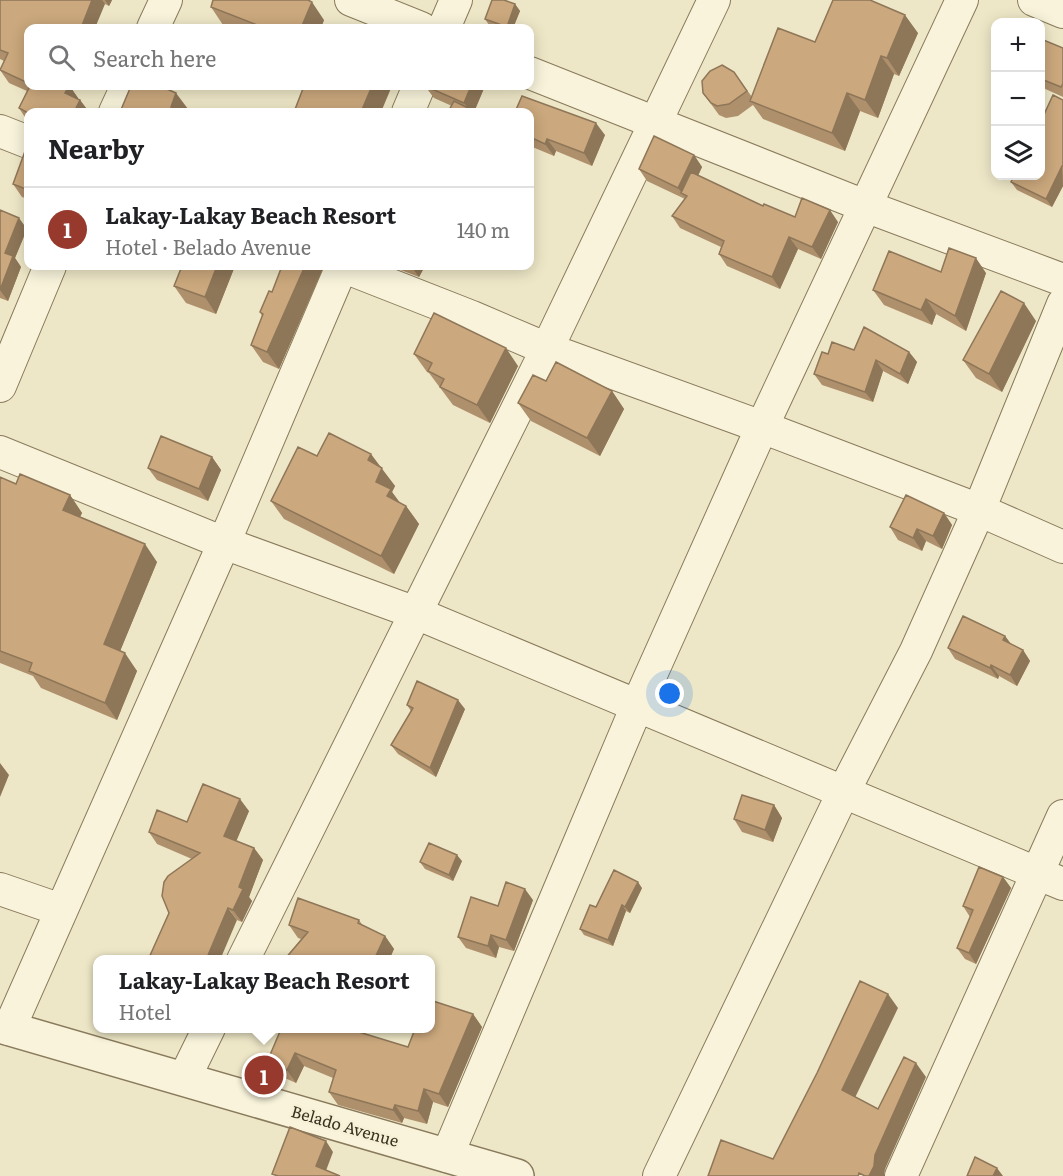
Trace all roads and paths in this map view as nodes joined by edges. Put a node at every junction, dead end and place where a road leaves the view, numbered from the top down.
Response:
1 (166, 0) edge
2 (351, 0) edge
3 (456, 0) edge
4 (714, 0) edge
5 (962, 0) edge
6 (1034, 0) edge
7 (1063, 12) edge
8 (155, 24) edge
9 (411, 24) edge
10 (446, 24) edge
11 (534, 75) edge
12 (125, 90) edge
13 (417, 90) edge
14 (117, 108) edge
15 (410, 108) edge
16 (654, 123) junction
17 (0, 131) edge
18 (24, 140) edge
19 (865, 206) junction
20 (48, 270) edge
21 (340, 270) edge
22 (352, 270) edge
23 (1063, 280) edge
24 (1063, 304) edge
25 (548, 349) junction
26 (0, 386) edge
27 (762, 427) junction
28 (0, 452) edge
29 (979, 510) junction
30 (224, 543) junction
31 (1063, 546) edge
32 (416, 613) junction
33 (638, 706) junction
34 (844, 791) junction
35 (1063, 816) edge
36 (1049, 879) edge
37 (0, 889) edge
38 (61, 910) junction
39 (245, 955) edge
40 (5, 1028) edge
41 (207, 1033) edge
42 (184, 1079) junction
43 (447, 1156) junction
44 (517, 1176) edge
45 (659, 1176) edge
46 (901, 1176) edge

1 - 8 street
2 - 9 street
3 - 10 street
4 - 16 street
5 - 19 street
6 - 7 street
11 - 16 street
12 - 14 street
13 - 15 street
16 - 19 street
16 - 25 street
17 - 18 street
19 - 23 street
19 - 27 street
20 - 26 street
21 - 30 street
22 - 25 street
24 - 29 street
25 - 27 street
25 - 32 street
27 - 29 street
27 - 33 street
28 - 30 street
29 - 31 street
29 - 34 street
30 - 32 street
30 - 38 street
32 - 33 street
32 - 39 street
33 - 34 street
33 - 43 street
34 - 36 street
34 - 45 street
35 - 36 street
36 - 46 street
37 - 38 street
38 - 40 street
40 - 42 street, Belado Avenue
41 - 42 street
42 - 43 street, Belado Avenue
43 - 44 street, Belado Avenue

